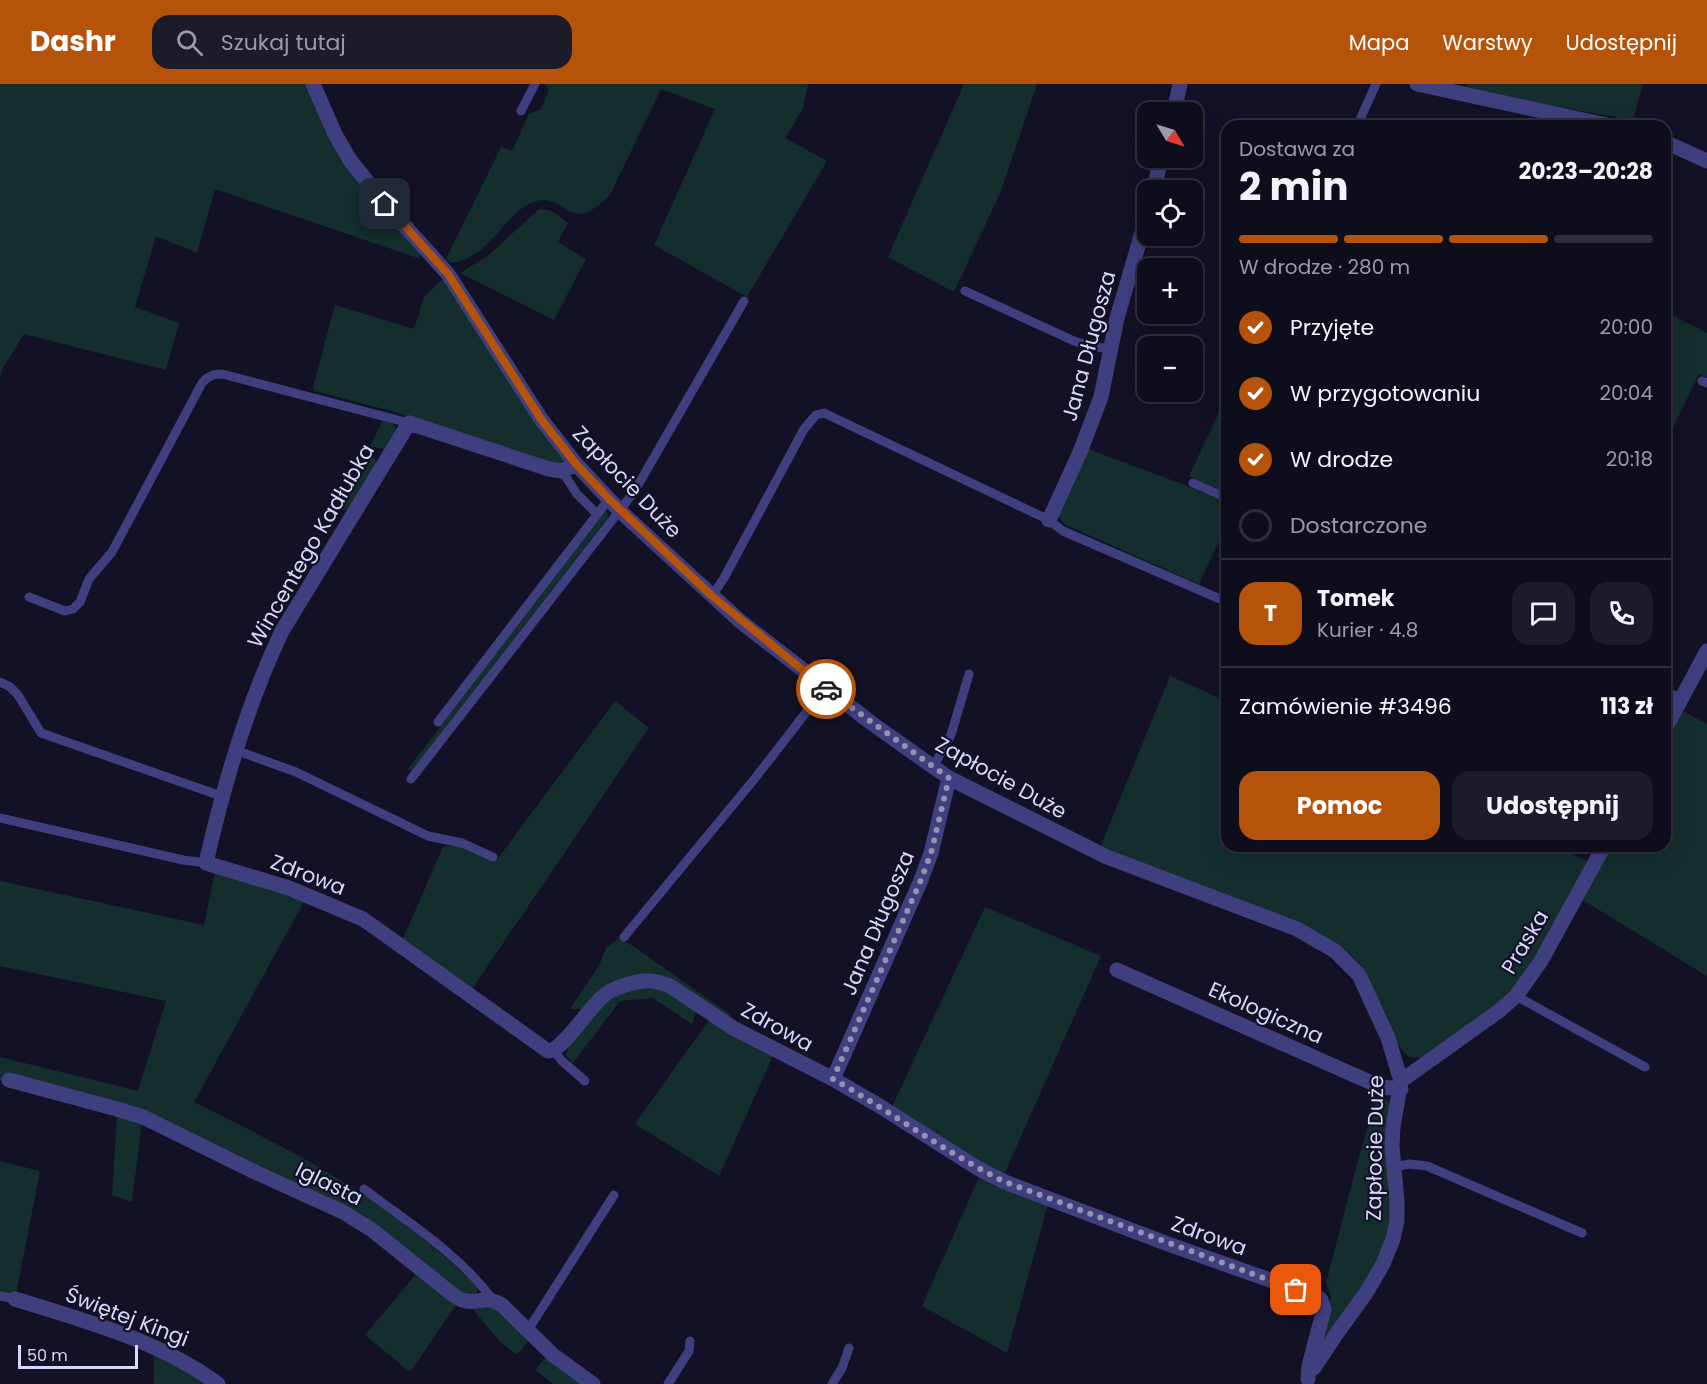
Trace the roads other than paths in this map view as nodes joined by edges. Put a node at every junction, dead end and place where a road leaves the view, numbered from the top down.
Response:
1 (313, 84) edge
2 (535, 84) edge
3 (1180, 84) edge
4 (1376, 84) edge
5 (1417, 84) edge
6 (1176, 102) edge
7 (521, 111) dead end
8 (1361, 120) edge
9 (1583, 120) edge
10 (1671, 145) edge
11 (1707, 161) edge
12 (1139, 246) edge
13 (965, 291) dead end
14 (744, 301) dead end
15 (1110, 350) junction
16 (409, 423) junction
17 (569, 467) junction
18 (1193, 483) dead end
19 (1221, 495) edge
20 (609, 499) junction
21 (620, 511) junction
22 (597, 514) junction
23 (1049, 520) junction
24 (712, 596) junction
25 (29, 597) dead end
26 (1221, 599) edge
27 (1707, 651) edge
28 (969, 674) dead end
29 (0, 682) edge
30 (825, 688) junction
31 (1671, 694) edge
32 (1681, 698) junction
33 (1671, 717) edge
34 (438, 722) dead end
35 (235, 750) junction
36 (933, 767) junction
37 (949, 778) junction
38 (411, 779) dead end
39 (221, 796) junction
40 (0, 818) edge
41 (1602, 852) edge
42 (493, 856) dead end
43 (206, 863) junction
44 (624, 936) dead end
45 (1117, 970) dead end
46 (1516, 996) junction
47 (553, 1050) junction
48 (1645, 1067) dead end
49 (833, 1079) junction
50 (9, 1080) dead end
51 (585, 1081) dead end
52 (1401, 1085) junction
53 (1393, 1167) junction
54 (364, 1189) dead end
55 (614, 1196) dead end
56 (1582, 1233) dead end
57 (8, 1297) edge
58 (493, 1300) junction
59 (528, 1330) junction
60 (690, 1341) dead end
61 (849, 1348) dead end
62 (1308, 1381) edge
63 (218, 1384) edge
64 (593, 1384) edge
65 (668, 1384) edge
66 (832, 1384) edge

1 - 17 street, Zapłocie Duże
2 - 7 lane
3 - 6 street
4 - 8 lane
5 - 9 street
10 - 11 street
12 - 15 street, Jana Długosza
13 - 15 lane
14 - 21 lane
15 - 23 street, Jana Długosza
16 - 17 street
16 - 25 lane
16 - 35 street, Wincentego Kadłubka
17 - 20 street, Zapłocie Duże
17 - 22 lane
18 - 19 lane
20 - 21 street, Zapłocie Duże
20 - 22 lane
21 - 24 street, Zapłocie Duże
21 - 38 lane
22 - 34 lane
23 - 24 lane
23 - 26 lane
24 - 30 street, Zapłocie Duże
27 - 32 street
28 - 36 lane
29 - 39 lane
30 - 36 street, Zapłocie Duże
30 - 44 lane
31 - 32 lane
32 - 33 street
35 - 39 street, Wincentego Kadłubka
35 - 42 lane
36 - 37 street, Zapłocie Duże
37 - 49 street, Jana Długosza
37 - 52 street, Zapłocie Duże
39 - 43 street, Wincentego Kadłubka
40 - 43 lane
41 - 46 street, Praska
43 - 47 street, Zdrowa
45 - 52 street, Ekologiczna
46 - 48 lane
46 - 52 street, Praska
47 - 49 street, Zdrowa
47 - 51 lane
49 - 62 street, Zdrowa
50 - 58 street, Iglasta
52 - 53 street, Zapłocie Duże
53 - 56 lane
53 - 62 street, Zapłocie Duże
54 - 58 lane
55 - 59 lane
57 - 63 street, Świętej Kingi
58 - 59 street
59 - 64 street
60 - 65 lane
61 - 66 lane

